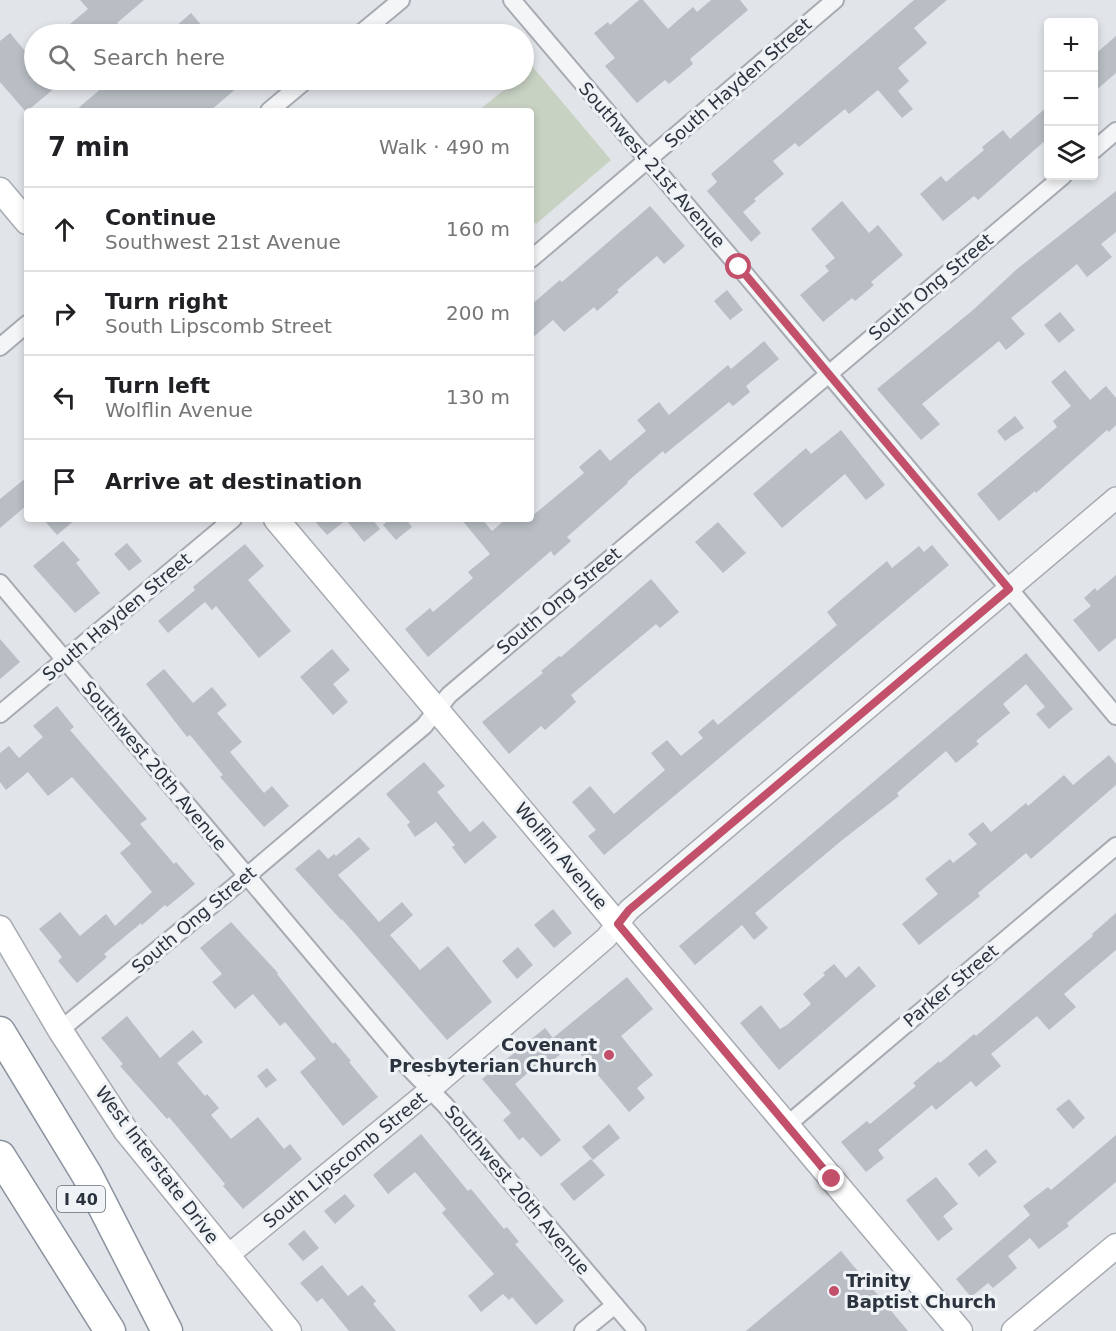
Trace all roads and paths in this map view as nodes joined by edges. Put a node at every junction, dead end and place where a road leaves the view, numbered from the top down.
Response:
1 (401, 0) edge
2 (512, 0) edge
3 (835, 0) edge
4 (372, 24) edge
5 (532, 24) edge
6 (534, 26) edge
7 (294, 90) edge
8 (273, 108) edge
9 (1116, 131) edge
10 (1098, 147) edge
11 (647, 161) junction
12 (1058, 180) edge
13 (0, 190) edge
14 (24, 218) edge
15 (534, 256) edge
16 (24, 327) edge
17 (0, 347) edge
18 (829, 373) junction
19 (1116, 498) edge
20 (229, 522) edge
21 (279, 522) edge
22 (0, 583) edge
23 (1009, 589) junction
24 (65, 660) junction
25 (437, 710) junction
26 (0, 714) edge
27 (1116, 716) edge
28 (1116, 846) edge
29 (247, 876) junction
30 (618, 924) junction
31 (0, 928) edge
32 (60, 1030) junction
33 (0, 1032) edge
34 (0, 1067) edge
35 (430, 1089) junction
36 (787, 1125) junction
37 (4, 1162) edge
38 (1116, 1246) edge
39 (226, 1257) junction
40 (615, 1305) junction
41 (87, 1331) edge
42 (110, 1331) edge
43 (163, 1331) edge
44 (167, 1331) edge
45 (289, 1331) edge
46 (583, 1331) edge
47 (637, 1331) edge
48 (960, 1331) edge
49 (1014, 1331) edge

1 - 4 street
2 - 5 street, Southwest 21st Avenue
3 - 11 street, South Hayden Street
6 - 11 street, Southwest 21st Avenue
7 - 8 street
9 - 10 street
11 - 15 street, South Hayden Street
11 - 18 street, Southwest 21st Avenue
12 - 18 street, South Ong Street
13 - 14 main road
16 - 17 street
18 - 23 street, Southwest 21st Avenue
18 - 25 street, South Ong Street
19 - 23 street, South Lipscomb Street
20 - 24 street, South Hayden Street
21 - 25 main road, Wolflin Avenue
22 - 24 street, Southwest 20th Avenue
23 - 27 street, Southwest 21st Avenue
23 - 30 street, South Lipscomb Street
24 - 26 street, South Hayden Street
24 - 29 street, Southwest 20th Avenue
25 - 29 street, South Ong Street
25 - 30 main road, Wolflin Avenue
28 - 36 street, Parker Street
29 - 32 street, South Ong Street
29 - 35 street, Southwest 20th Avenue
30 - 35 street, South Lipscomb Street
30 - 36 main road, Wolflin Avenue
31 - 32 main road, West Interstate Drive
32 - 39 main road, West Interstate Drive
33 - 44 highway
34 - 43 highway, I 40
35 - 39 street, South Lipscomb Street
35 - 40 street, Southwest 20th Avenue
36 - 48 main road, Wolflin Avenue
37 - 41 highway
37 - 42 highway, I 40
38 - 49 main road
39 - 45 main road, West Interstate Drive
40 - 46 street
40 - 47 street, Southwest 20th Avenue

